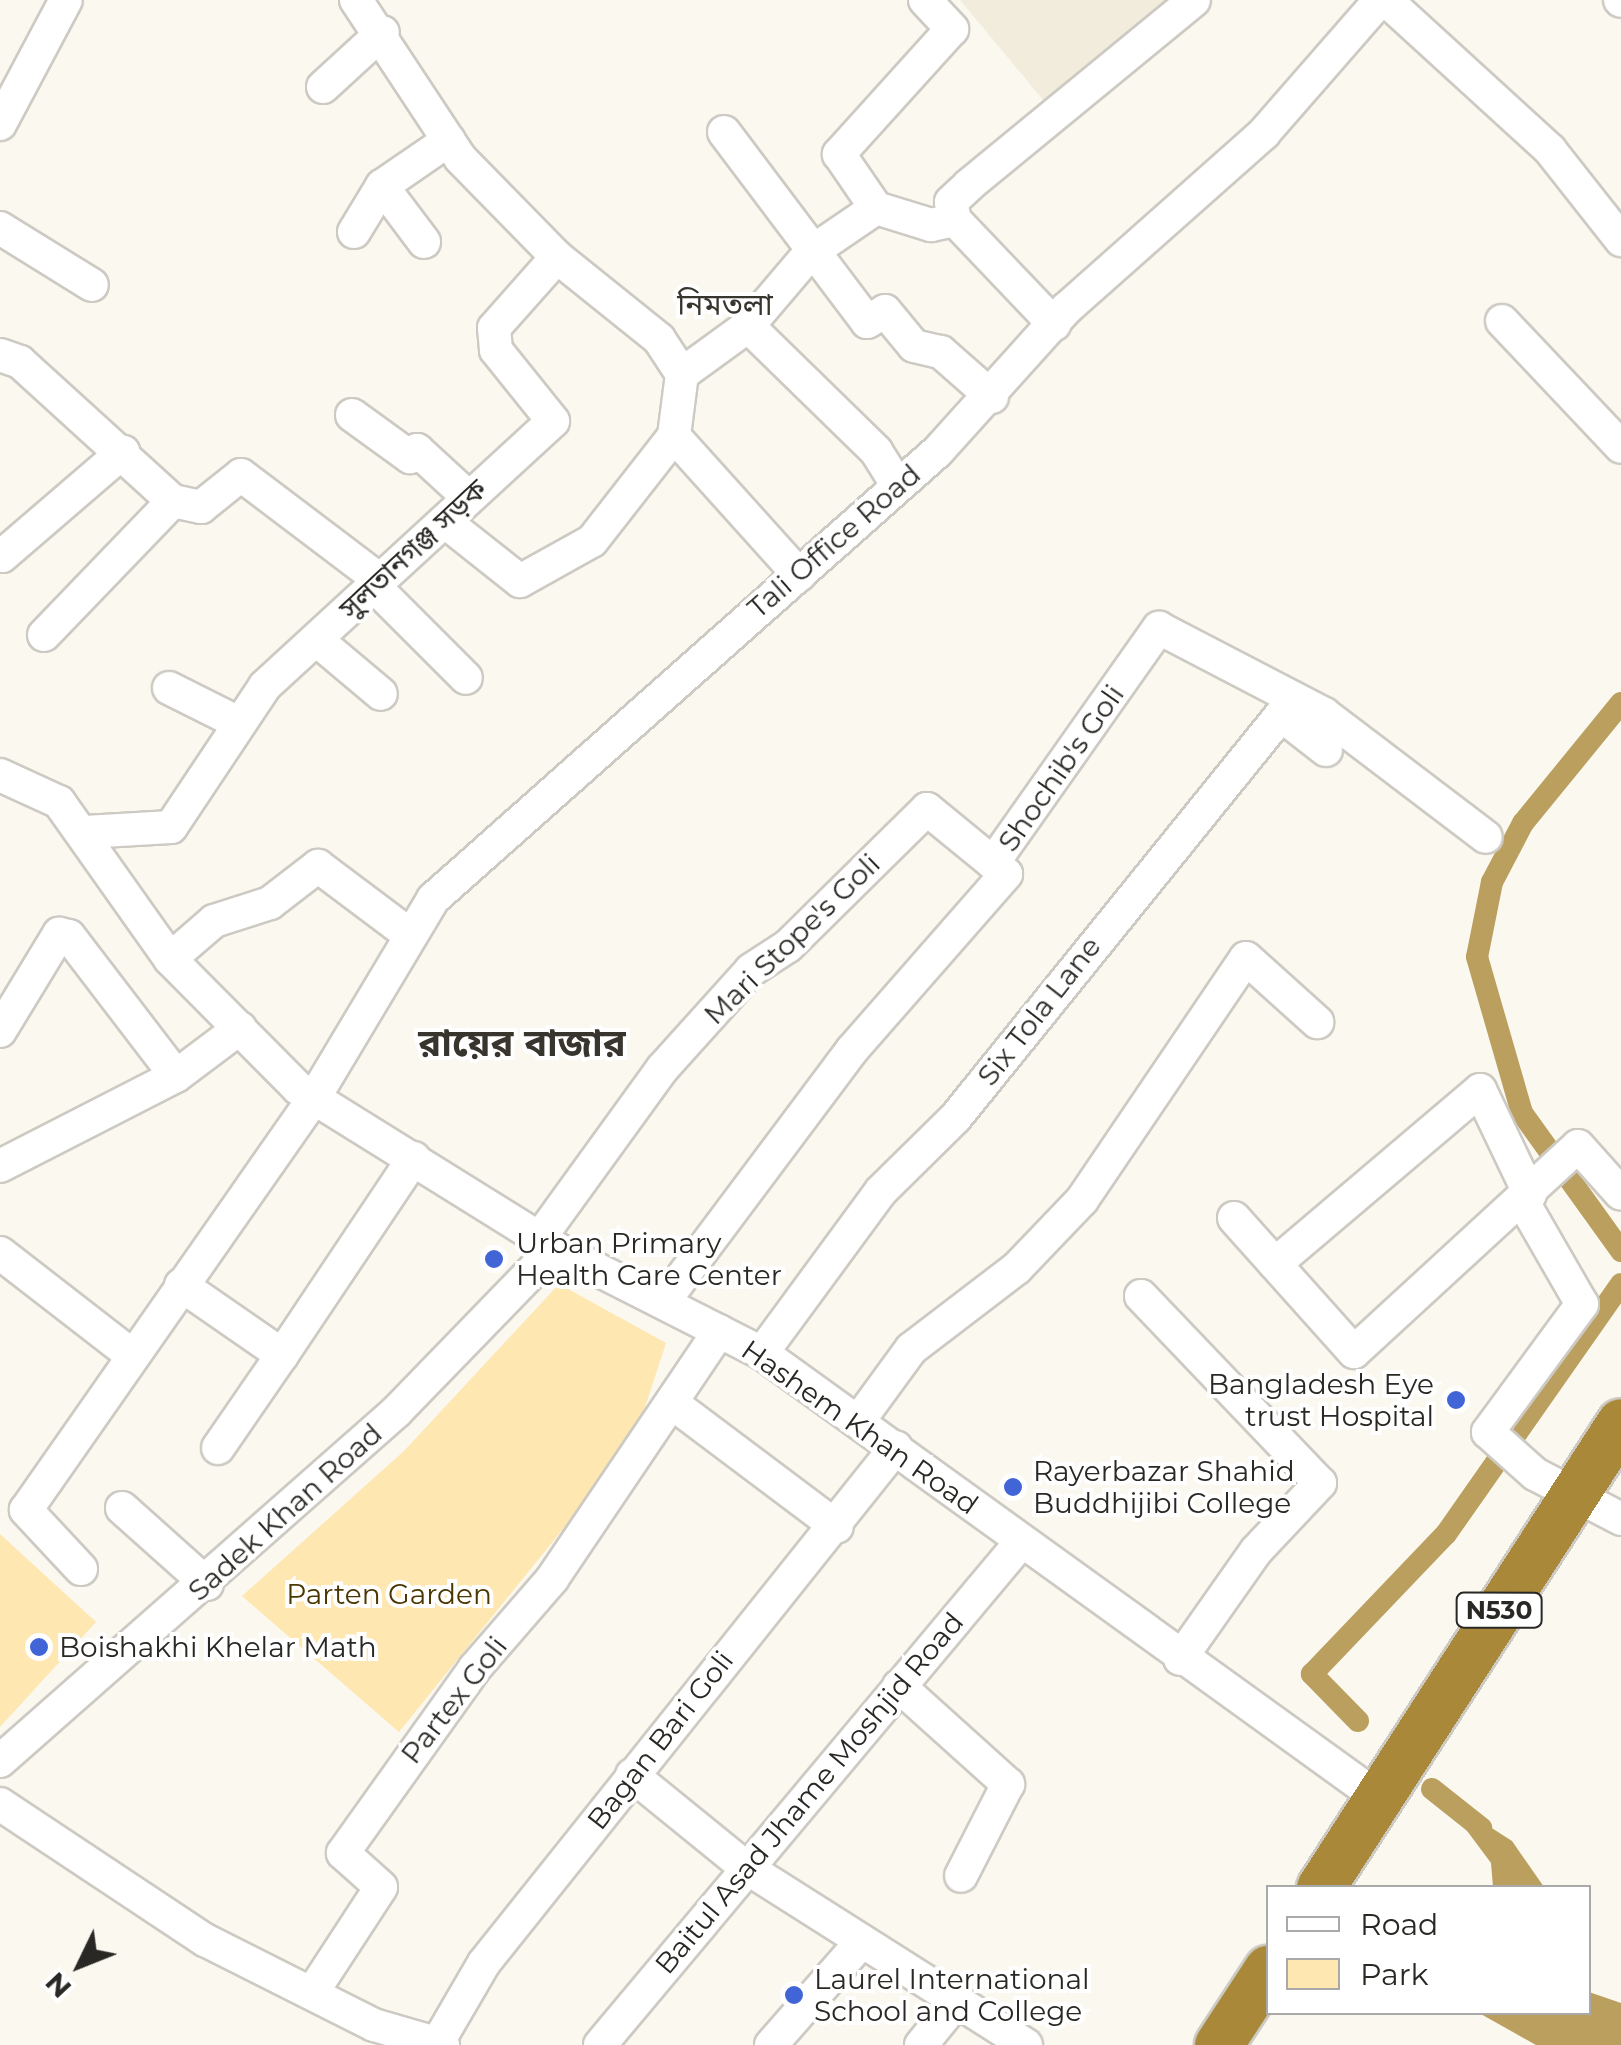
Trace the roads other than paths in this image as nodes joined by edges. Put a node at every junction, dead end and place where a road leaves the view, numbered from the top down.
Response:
1 (66, 0) edge
2 (356, 0) edge
3 (925, 0) edge
4 (1194, 0) edge
5 (1383, 0) edge
6 (383, 32) junction
7 (323, 87) dead end
8 (0, 124) edge
9 (724, 132) dead end
10 (450, 140) junction
11 (382, 186) junction
12 (876, 208) junction
13 (955, 220) junction
14 (0, 228) edge
15 (354, 232) dead end
16 (1621, 240) edge
17 (424, 242) dead end
18 (810, 253) junction
19 (556, 257) junction
20 (92, 285) dead end
21 (1502, 320) dead end
22 (1054, 324) junction
23 (748, 326) junction
24 (0, 354) edge
25 (682, 374) junction
26 (992, 397) junction
27 (352, 415) dead end
28 (674, 436) junction
29 (1621, 448) edge
30 (123, 452) junction
31 (898, 486) junction
32 (466, 495) junction
33 (173, 501) junction
34 (448, 524) junction
35 (2, 556) edge
36 (799, 575) junction
37 (374, 580) junction
38 (44, 635) dead end
39 (318, 641) junction
40 (466, 678) dead end
41 (169, 688) dead end
42 (381, 694) dead end
43 (237, 722) junction
44 (1326, 750) dead end
45 (0, 775) edge
46 (85, 832) junction
47 (1486, 836) dead end
48 (993, 864) junction
49 (406, 932) junction
50 (170, 959) junction
51 (1317, 1022) dead end
52 (240, 1028) junction
53 (0, 1031) edge
54 (176, 1076) junction
55 (314, 1098) junction
56 (414, 1158) junction
57 (0, 1166) edge
58 (1541, 1181) junction
59 (1621, 1194) edge
60 (1234, 1218) dead end
61 (547, 1244) junction
62 (0, 1253) edge
63 (1275, 1264) junction
64 (181, 1286) junction
65 (1141, 1296) dead end
66 (665, 1300) junction
67 (719, 1331) junction
68 (762, 1353) junction
69 (282, 1355) junction
70 (134, 1356) junction
71 (672, 1404) junction
72 (860, 1420) junction
73 (1621, 1423) edge
74 (896, 1447) junction
75 (218, 1448) dead end
76 (1555, 1483) junction
77 (122, 1508) dead end
78 (1621, 1519) edge
79 (837, 1528) junction
80 (1022, 1542) junction
81 (80, 1568) dead end
82 (206, 1584) junction
83 (1180, 1659) junction
84 (899, 1686) junction
85 (0, 1760) edge
86 (632, 1775) junction
87 (1379, 1798) junction
88 (0, 1804) edge
89 (744, 1866) junction
90 (960, 1876) dead end
91 (1323, 1885) edge
92 (862, 1941) junction
93 (1266, 1974) edge
94 (312, 1994) junction
95 (956, 2002) junction
96 (370, 2035) edge
97 (1233, 2040) edge
98 (440, 2044) edge
99 (600, 2045) edge
100 (771, 2045) edge
101 (921, 2045) edge
102 (1026, 2045) edge

1 - 8 street
2 - 6 street
3 - 12 street
4 - 13 street
5 - 16 street
5 - 22 street, Tali Office Road
6 - 7 street
6 - 10 street
9 - 18 street
10 - 11 street
10 - 19 street
11 - 15 street
11 - 17 street
12 - 13 street
12 - 18 street
13 - 22 street
14 - 20 street
18 - 23 street
18 - 26 street
19 - 25 street
19 - 32 street, সুলতানগঞ্জ সড়ক
21 - 29 street
22 - 26 street, Tali Office Road
23 - 25 street
23 - 31 street
24 - 30 street
25 - 28 street
26 - 31 street, Tali Office Road
27 - 32 street
28 - 34 street
28 - 36 street
30 - 33 street
30 - 35 street
31 - 36 street, Tali Office Road
32 - 34 street, সুলতানগঞ্জ সড়ক
33 - 37 street
33 - 38 street
34 - 37 street, সুলতানগঞ্জ সড়ক
36 - 49 street, Tali Office Road
37 - 39 street, সুলতানগঞ্জ সড়ক
37 - 40 street
39 - 42 street
39 - 43 street, সুলতানগঞ্জ সড়ক
41 - 43 street
43 - 46 street, সুলতানগঞ্জ সড়ক
44 - 68 street, Six Tola Lane
45 - 46 street, Hashem Khan Road
46 - 50 street, Hashem Khan Road
47 - 48 street, Shochib's Goli
48 - 61 street, Mari Stope's Goli
48 - 66 street, Shochib's Goli
49 - 50 street
49 - 55 street, Tali Office Road
50 - 52 street, Hashem Khan Road
51 - 72 street
52 - 54 street
52 - 55 street, Hashem Khan Road
53 - 54 street
54 - 57 street
55 - 56 street, Hashem Khan Road
55 - 64 street, Tali Office Road
56 - 61 street, Hashem Khan Road
56 - 69 street
58 - 59 street
58 - 63 street
58 - 63 street
58 - 76 street
60 - 63 street
61 - 66 street, Hashem Khan Road
61 - 82 street, Sadek Khan Road
62 - 70 street
64 - 69 street
64 - 70 street, Tali Office Road
65 - 83 street
66 - 67 street, Hashem Khan Road
67 - 68 street, Hashem Khan Road
67 - 71 street, Partex Goli
68 - 72 street, Hashem Khan Road
69 - 75 street
70 - 81 street, Tali Office Road
71 - 79 street
71 - 94 street, Partex Goli
72 - 74 street, Hashem Khan Road
73 - 76 highway, N530
74 - 79 street, Bagan Bari Goli
74 - 80 street, Hashem Khan Road
76 - 78 street
76 - 87 highway, N530
77 - 82 street
79 - 86 street, Bagan Bari Goli
80 - 83 street, Hashem Khan Road
80 - 84 street, Baitul Asad Jhame Moshjid Road
82 - 85 street, Sadek Khan Road
83 - 87 street, Hashem Khan Road
84 - 89 street, Baitul Asad Jhame Moshjid Road
84 - 90 street
86 - 89 street
86 - 98 street, Bagan Bari Goli
87 - 91 highway, N530
88 - 94 street
89 - 92 street
89 - 99 street, Baitul Asad Jhame Moshjid Road
92 - 95 street
92 - 100 street
93 - 97 highway
94 - 96 street
95 - 101 street
95 - 102 street
96 - 98 street

